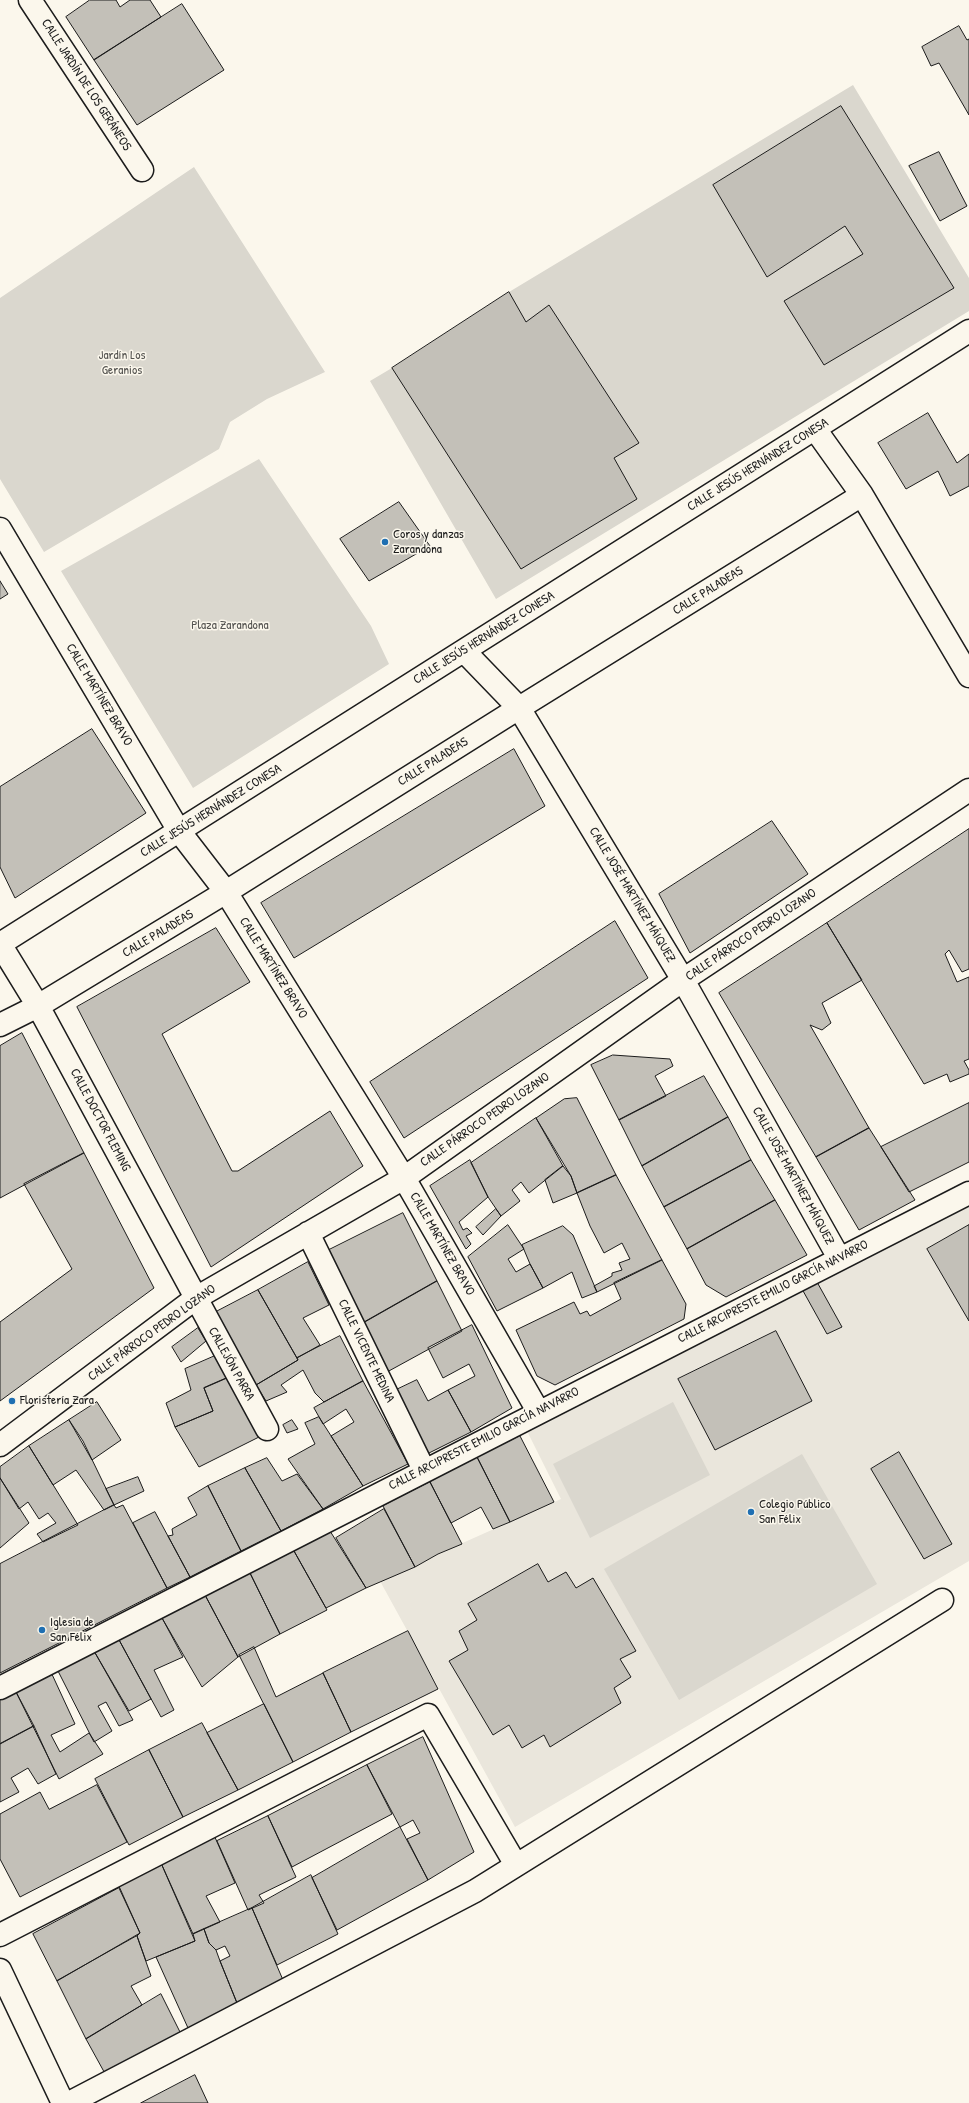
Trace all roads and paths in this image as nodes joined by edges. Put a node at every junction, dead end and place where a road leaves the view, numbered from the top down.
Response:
1 (30, 0) edge
2 (142, 170) dead end
3 (969, 331) edge
4 (815, 429) junction
5 (862, 495) junction
6 (0, 529) edge
7 (464, 651) junction
8 (969, 676) edge
9 (519, 708) junction
10 (969, 790) edge
11 (179, 831) junction
12 (226, 892) junction
13 (0, 944) edge
14 (683, 980) junction
15 (38, 1006) junction
16 (0, 1025) edge
17 (404, 1178) junction
18 (969, 1193) edge
19 (308, 1233) junction
20 (839, 1258) junction
21 (196, 1298) junction
22 (538, 1411) junction
23 (267, 1429) dead end
24 (0, 1445) edge
25 (424, 1470) junction
26 (942, 1600) dead end
27 (0, 1688) edge
28 (516, 1866) junction
29 (0, 1935) edge
30 (0, 1970) edge
31 (63, 2103) edge
32 (69, 2103) edge

1 - 2 street, CALLE JARDÍN DE LOS GERÁNEOS
3 - 4 street, CALLE JESÚS HERNÁNDEZ CONESA
4 - 5 street
4 - 7 street, CALLE JESÚS HERNÁNDEZ CONESA
5 - 8 street
5 - 9 street, CALLE PALADEAS
6 - 11 street, CALLE MARTÍNEZ BRAVO
7 - 9 street, CALLE JOSÉ MARTÍNEZ MÁIQUEZ
7 - 11 street, CALLE JESÚS HERNÁNDEZ CONESA
9 - 12 street, CALLE PALADEAS
9 - 14 street, CALLE JOSÉ MARTÍNEZ MÁIQUEZ
10 - 14 street, CALLE PÁRROCO PEDRO LOZANO
11 - 12 street, CALLE MARTÍNEZ BRAVO
11 - 13 street, CALLE JESÚS HERNÁNDEZ CONESA
12 - 15 street, CALLE PALADEAS
12 - 17 street, CALLE MARTÍNEZ BRAVO
13 - 15 street, CALLE DOCTOR FLEMING
14 - 17 street, CALLE PÁRROCO PEDRO LOZANO
14 - 20 street, CALLE JOSÉ MARTÍNEZ MÁIQUEZ
15 - 16 street, CALLE PALADEAS
15 - 21 street, CALLE DOCTOR FLEMING
17 - 19 street, CALLE PÁRROCO PEDRO LOZANO
17 - 22 street, CALLE MARTÍNEZ BRAVO
18 - 20 street, CALLE ARCIPRESTE EMILIO GARCÍA NAVARRO
19 - 21 street, CALLE PÁRROCO PEDRO LOZANO
19 - 25 street, CALLE VICENTE MEDINA
20 - 22 street, CALLE ARCIPRESTE EMILIO GARCÍA NAVARRO
21 - 23 street, CALLEJÓN PARRA
21 - 24 street, CALLE PÁRROCO PEDRO LOZANO
22 - 25 street, CALLE ARCIPRESTE EMILIO GARCÍA NAVARRO
25 - 27 street, CALLE ARCIPRESTE EMILIO GARCÍA NAVARRO
26 - 28 street
28 - 29 street
28 - 32 street
30 - 31 street

